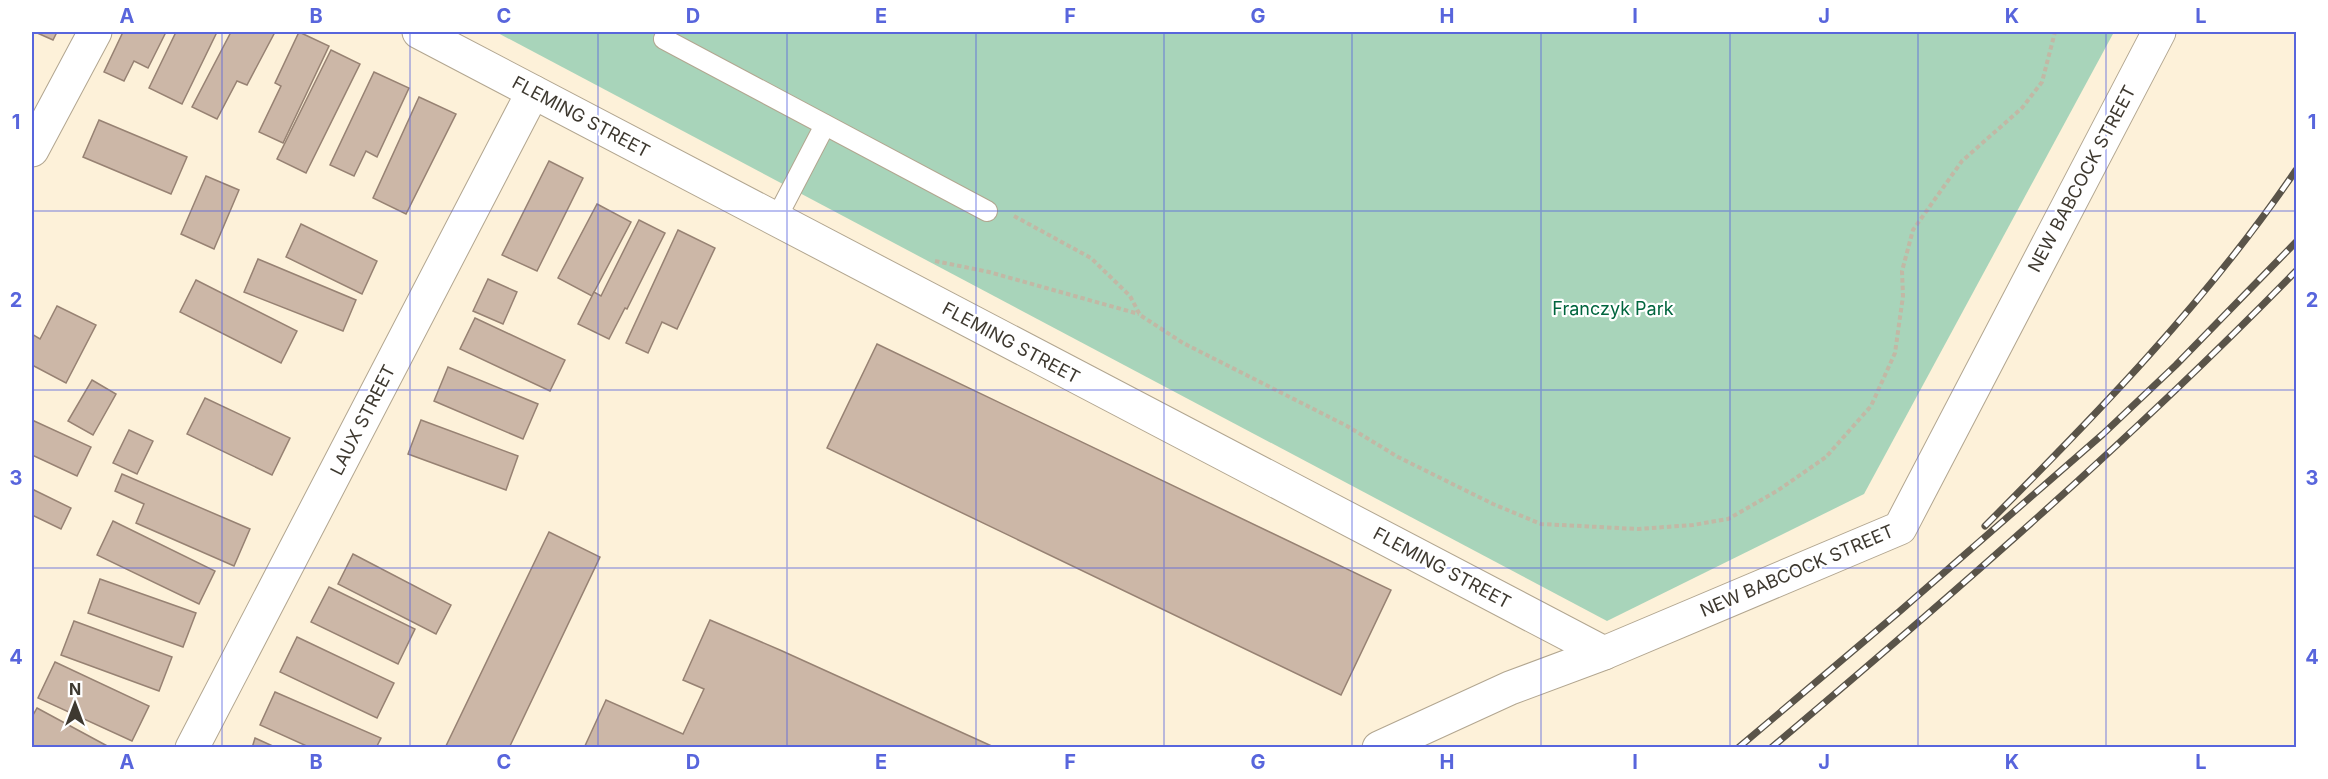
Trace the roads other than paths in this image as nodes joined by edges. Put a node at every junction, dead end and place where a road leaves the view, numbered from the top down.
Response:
1 (95, 32) edge
2 (419, 32) edge
3 (2159, 32) edge
4 (664, 39) dead end
5 (533, 92) junction
6 (825, 125) junction
7 (32, 150) edge
8 (987, 211) road end
9 (776, 219) junction
10 (1604, 653) junction
11 (192, 747) edge
12 (1379, 747) edge

1 - 7 street
2 - 5 street, FLEMING STREET
3 - 10 street, NEW BABCOCK STREET
4 - 6 lane
5 - 9 street, FLEMING STREET
5 - 11 street, LAUX STREET
6 - 8 lane
6 - 9 lane
9 - 10 street, FLEMING STREET
10 - 12 street, NEW BABCOCK STREET

